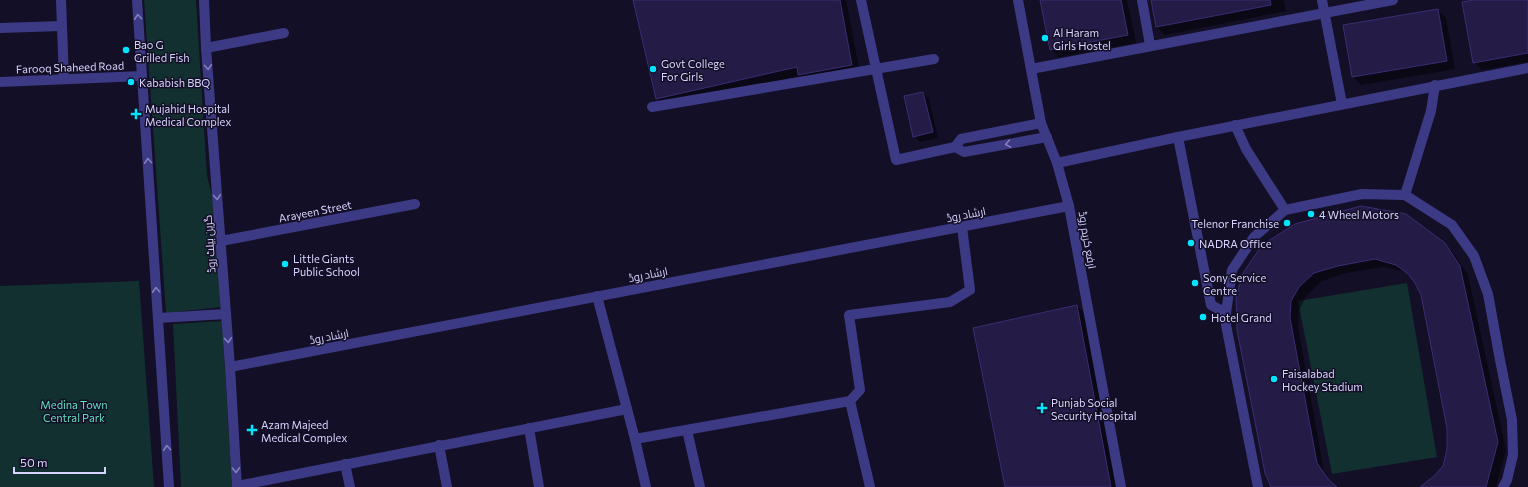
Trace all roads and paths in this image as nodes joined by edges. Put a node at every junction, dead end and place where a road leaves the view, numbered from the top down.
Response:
1 (61, 0) edge
2 (137, 0) edge
3 (204, 0) edge
4 (862, 0) edge
5 (1018, 0) edge
6 (1142, 0) edge
7 (1322, 0) edge
8 (1393, 0) edge
9 (1325, 13) junction
10 (62, 26) junction
11 (0, 28) edge
12 (284, 33) dead end
13 (1150, 45) junction
14 (206, 48) junction
15 (934, 59) dead end
16 (1528, 68) edge
17 (877, 69) junction
18 (1031, 69) junction
19 (142, 76) junction
20 (64, 79) junction
21 (0, 82) edge
22 (1435, 85) junction
23 (1342, 104) junction
24 (652, 107) dead end
25 (1041, 123) junction
26 (1234, 125) junction
27 (1047, 137) junction
28 (1178, 137) junction
29 (955, 147) junction
30 (1057, 163) junction
31 (1405, 195) junction
32 (415, 204) dead end
33 (1069, 206) junction
34 (1285, 210) junction
35 (962, 227) junction
36 (220, 241) junction
37 (597, 296) junction
38 (1226, 313) junction
39 (226, 314) junction
40 (158, 318) junction
41 (230, 367) junction
42 (850, 401) junction
43 (627, 409) junction
44 (529, 428) junction
45 (687, 430) junction
46 (635, 439) junction
47 (439, 445) junction
48 (345, 464) junction
49 (237, 486) edge
50 (170, 487) edge
51 (350, 487) edge
52 (447, 487) edge
53 (539, 487) edge
54 (646, 487) edge
55 (700, 487) edge
56 (870, 487) edge
57 (1121, 487) edge
58 (1258, 487) edge
59 (1503, 487) edge

1 - 10 street
19 -> 2 street
3 - 14 street, گرین بیلٹ روڈ
4 - 17 street
5 - 18 street, ارفع کریم روڈ
6 - 13 street
7 - 9 street
8 - 9 street
9 - 13 street
9 - 23 street
10 - 11 street
10 - 20 street
12 - 14 street
13 - 18 street
14 -> 36 street, گرین بیلٹ روڈ
15 - 17 street
16 - 22 street
17 - 24 street
17 - 29 street
18 - 25 street, ارفع کریم روڈ
19 - 20 street, Farooq Shaheed Road
40 -> 19 street
20 - 21 street, Farooq Shaheed Road
22 - 23 street
22 - 31 street
23 - 26 street
25 - 27 street, ارفع کریم روڈ
25 - 29 street
26 - 28 street
26 - 34 street
27 -> 29 street
27 - 30 street, ارفع کریم روڈ
28 - 30 street
28 - 38 street
30 - 33 street, ارفع کریم روڈ
31 - 34 street
31 - 59 street
32 - 36 street, Arayeen Street
33 - 35 street, ارشاد روڈ
33 - 57 street, ارفع کریم روڈ
34 - 38 street
35 - 37 street, ارشاد روڈ
35 - 42 street
36 - 39 street, گرین بیلٹ روڈ
37 - 41 street, ارشاد روڈ
37 - 43 street
38 - 58 street
39 - 40 street
39 -> 41 street, گرین بیلٹ روڈ
50 -> 40 street
41 -> 49 street, گرین بیلٹ روڈ
42 - 45 street
42 - 56 street
43 - 44 street
43 - 46 street
44 - 47 street
44 - 53 street
45 - 46 street
45 - 55 street
46 - 54 street
47 - 48 street
47 - 52 street
48 - 49 street
48 - 51 street

